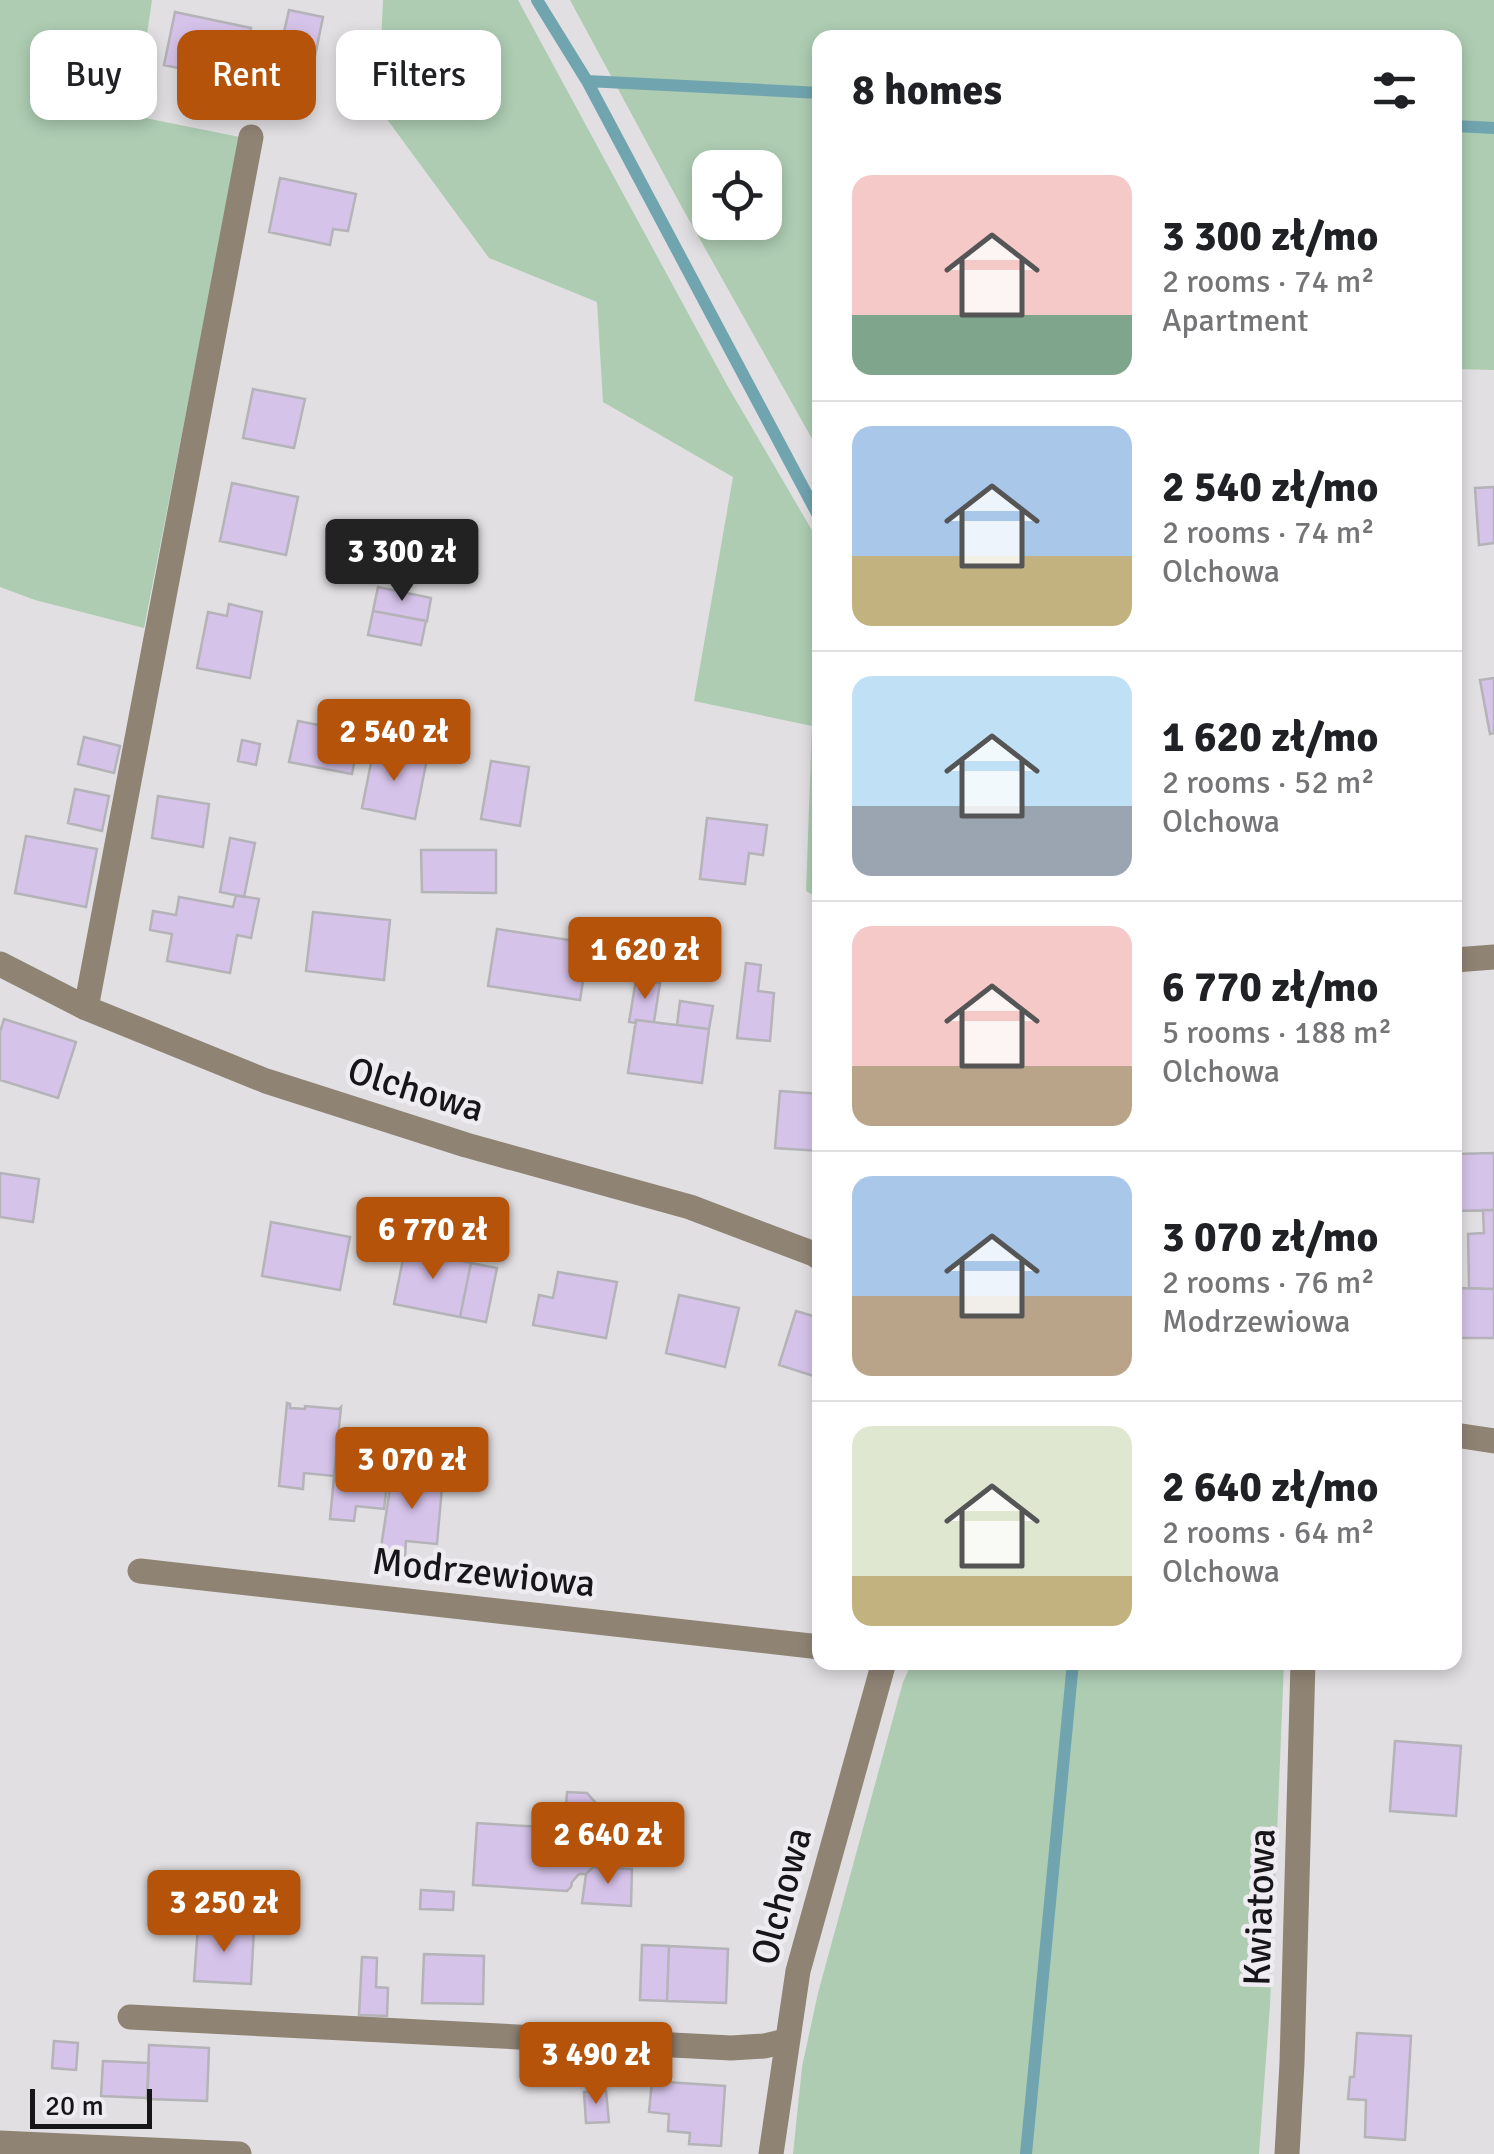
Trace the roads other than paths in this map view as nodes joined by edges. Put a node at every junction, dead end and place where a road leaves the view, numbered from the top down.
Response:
1 (250, 136) dead end
2 (1494, 956) edge
3 (1462, 959) edge
4 (0, 964) edge
5 (86, 1008) junction
6 (812, 1253) edge
7 (1462, 1436) edge
8 (1494, 1441) edge
9 (140, 1572) dead end
10 (812, 1646) edge
11 (882, 1670) edge
12 (1303, 1670) edge
13 (130, 2017) dead end
14 (786, 2041) junction
15 (0, 2143) edge
16 (239, 2154) edge
17 (772, 2154) edge
18 (1287, 2154) edge

1 - 5 street
2 - 3 street
4 - 5 street, Olchowa
5 - 6 street, Olchowa
7 - 8 street
9 - 10 street, Modrzewiowa
11 - 14 street, Olchowa
12 - 18 street, Kwiatowa
13 - 14 street
14 - 17 street, Olchowa
15 - 16 street

